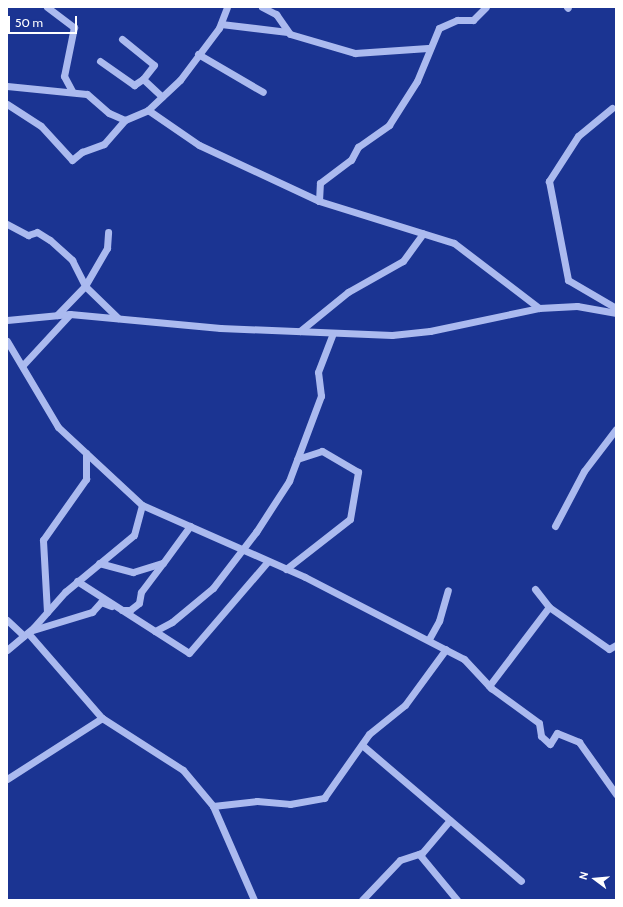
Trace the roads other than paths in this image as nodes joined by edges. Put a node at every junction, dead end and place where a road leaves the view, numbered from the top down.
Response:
1 (47, 7) edge
2 (227, 7) edge
3 (262, 7) edge
4 (486, 7) edge
5 (220, 24) junction
6 (288, 32) junction
7 (122, 39) dead end
8 (428, 48) junction
9 (198, 54) junction
10 (100, 61) dead end
11 (143, 79) junction
12 (7, 86) edge
13 (72, 91) junction
14 (262, 92) dead end
15 (162, 97) junction
16 (7, 104) edge
17 (612, 108) dead end
18 (148, 110) junction
19 (125, 120) junction
20 (320, 201) junction
21 (7, 224) edge
22 (108, 232) dead end
23 (423, 233) junction
24 (85, 286) junction
25 (539, 308) junction
26 (616, 308) edge
27 (616, 313) edge
28 (70, 314) junction
29 (57, 315) junction
30 (118, 318) junction
31 (7, 320) edge
32 (300, 331) junction
33 (332, 335) junction
34 (7, 341) edge
35 (23, 365) junction
36 (616, 429) edge
37 (86, 453) junction
38 (297, 459) junction
39 (142, 505) junction
40 (190, 526) junction
41 (555, 526) dead end
42 (241, 549) junction
43 (268, 561) junction
44 (99, 563) junction
45 (163, 563) junction
46 (286, 569) junction
47 (77, 581) junction
48 (535, 589) dead end
49 (448, 590) dead end
50 (549, 607) junction
51 (122, 610) junction
52 (47, 612) junction
53 (7, 620) edge
54 (155, 631) junction
55 (27, 633) junction
56 (428, 640) junction
57 (616, 645) edge
58 (446, 649) junction
59 (7, 650) edge
60 (489, 686) junction
61 (102, 718) junction
62 (362, 745) junction
63 (7, 779) edge
64 (614, 789) edge
65 (213, 806) junction
66 (450, 820) junction
67 (419, 854) junction
68 (522, 881) dead end
69 (455, 899) edge
70 (254, 900) edge
71 (362, 900) edge

1 - 13 street
2 - 5 street
3 - 6 street
4 - 8 street
5 - 6 street
5 - 9 street
6 - 8 street
7 - 11 street
8 - 20 street
9 - 14 street
9 - 15 street
10 - 11 street
11 - 15 street
12 - 13 street
13 - 19 street
15 - 18 street
16 - 19 street
17 - 26 street
18 - 19 street
18 - 20 street
20 - 23 street
21 - 24 street
22 - 24 street
23 - 25 street
23 - 32 street
24 - 29 street
24 - 30 street
25 - 27 street
25 - 33 street
28 - 29 street
28 - 30 street
28 - 35 street
29 - 31 street
30 - 32 street
32 - 33 street
33 - 38 street
34 - 35 street
35 - 37 street
36 - 41 street
37 - 39 street
37 - 52 street
38 - 42 street
38 - 46 street
39 - 40 street
39 - 44 street
40 - 42 street
40 - 45 street
42 - 43 street
42 - 54 street
43 - 46 street
43 - 54 street
44 - 45 street
44 - 47 street
45 - 51 street
46 - 56 street
47 - 51 street
47 - 52 street
48 - 50 street
49 - 56 street
50 - 57 street
50 - 60 street
51 - 54 street
51 - 55 street
52 - 55 street
53 - 55 street
55 - 59 street
55 - 61 street
56 - 58 street
58 - 60 street
58 - 62 street
60 - 64 street
61 - 63 street
61 - 65 street
62 - 65 street
62 - 66 street
65 - 70 street
66 - 67 street
66 - 68 street
67 - 69 street
67 - 71 street

